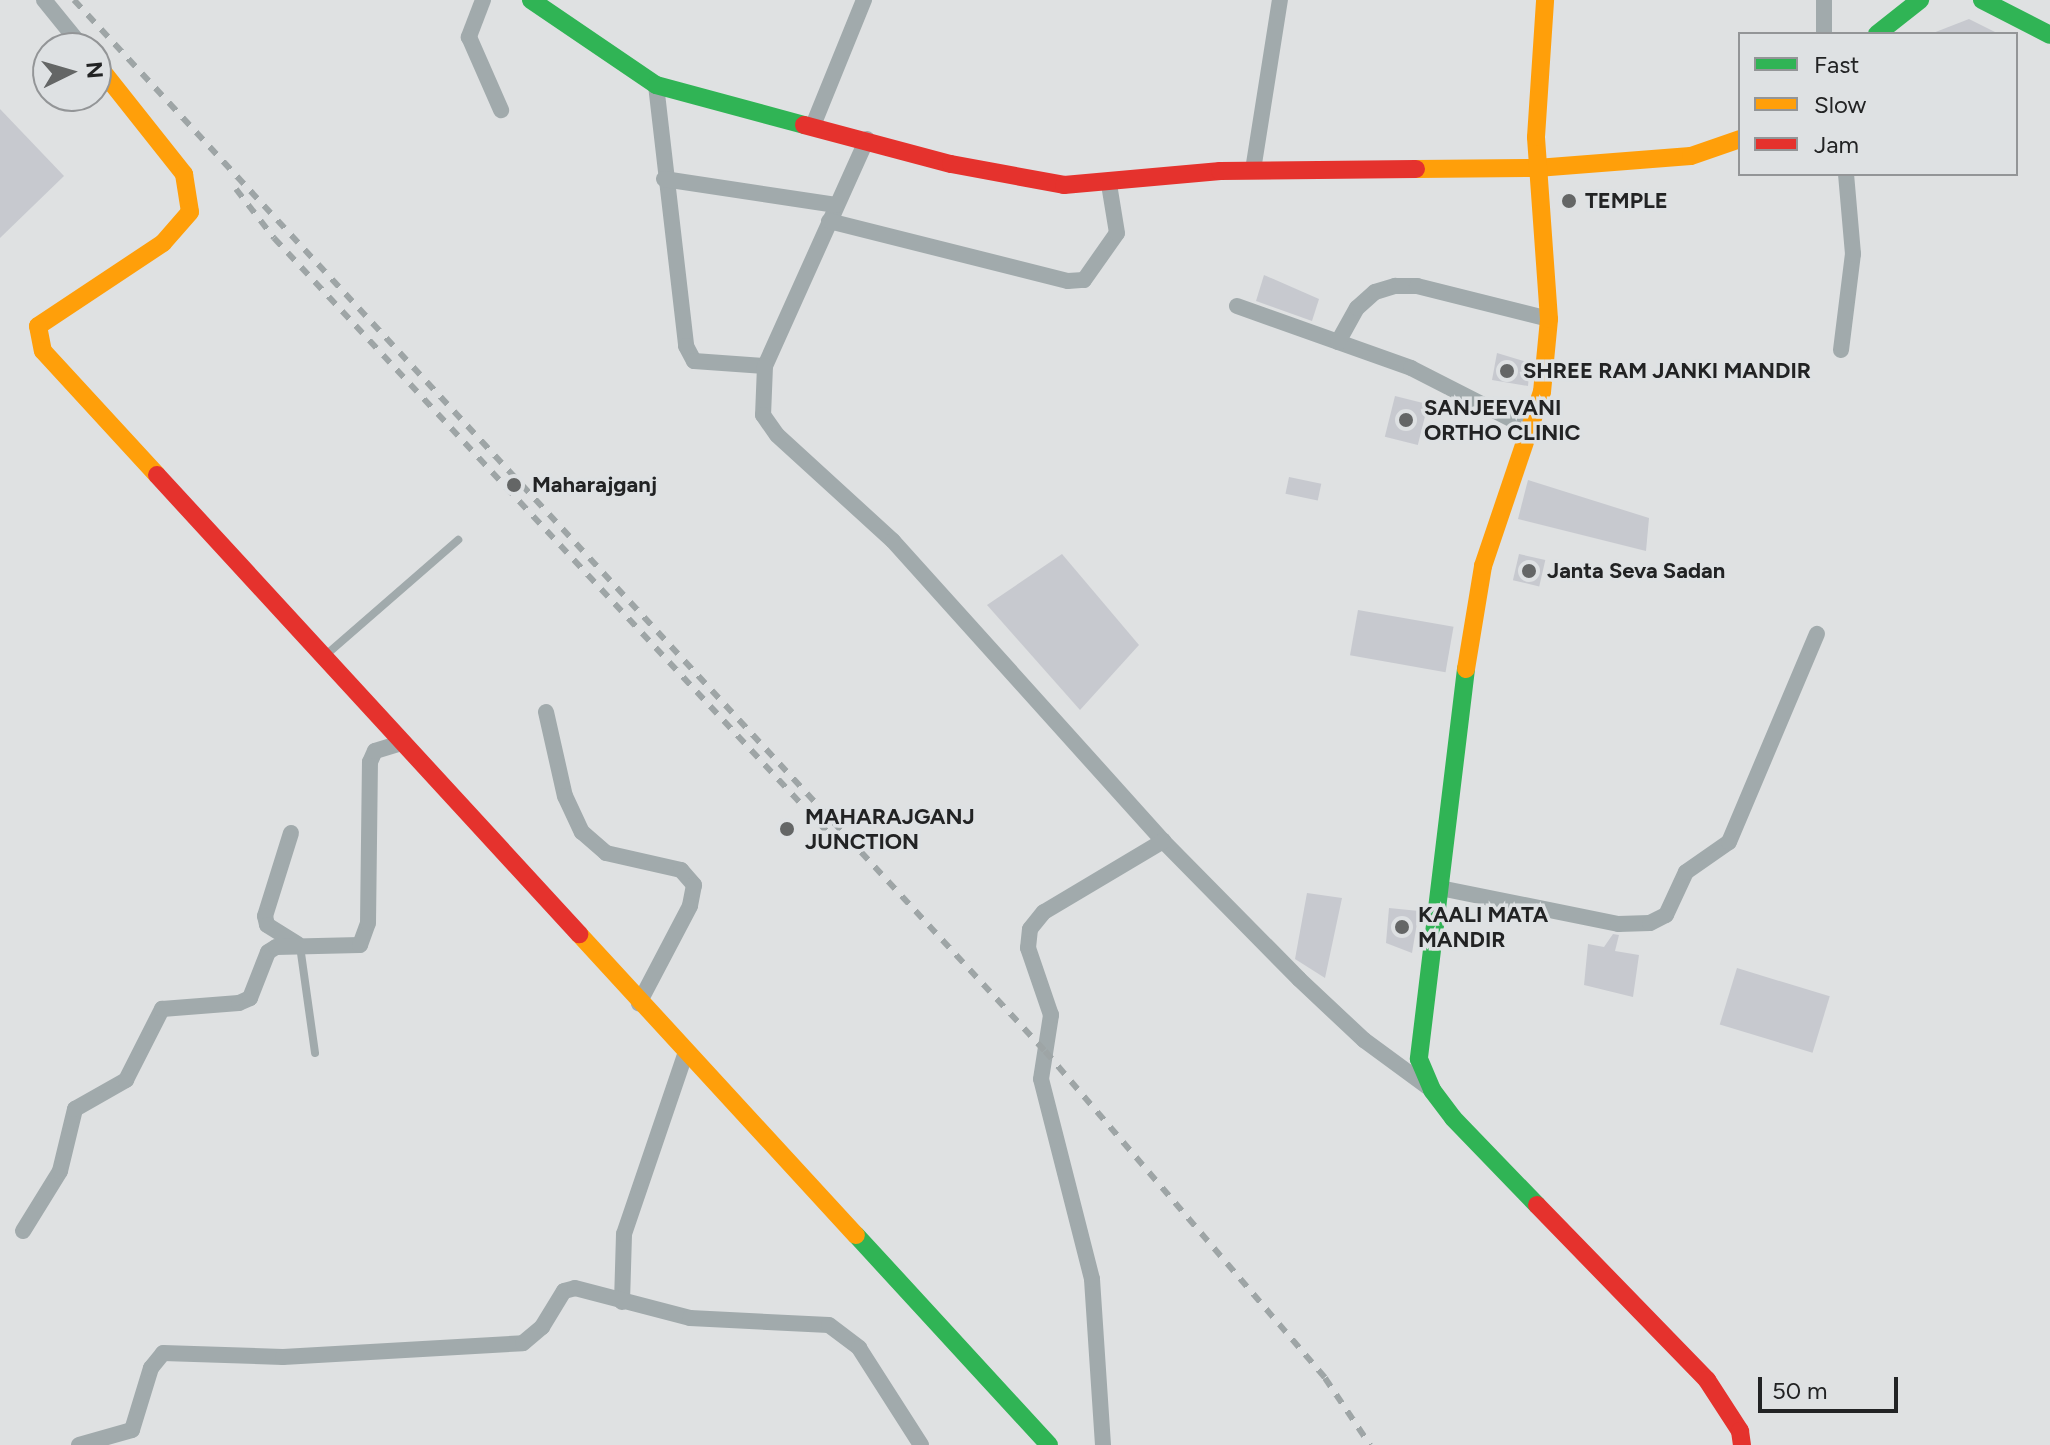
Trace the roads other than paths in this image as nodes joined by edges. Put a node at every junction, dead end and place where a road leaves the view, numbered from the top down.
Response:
1 (44, 0) edge
2 (483, 0) edge
3 (531, 0) edge
4 (864, 0) edge
5 (1280, 0) edge
6 (1545, 0) edge
7 (1824, 0) edge
8 (1920, 0) edge
9 (1982, 0) edge
10 (70, 32) edge
11 (1824, 32) edge
12 (1880, 32) edge
13 (2050, 35) edge
14 (112, 83) edge
15 (656, 85) junction
16 (501, 110) dead end
17 (814, 123) junction
18 (867, 139) junction
19 (1738, 140) edge
20 (1537, 168) junction
21 (1253, 170) junction
22 (1846, 176) edge
23 (664, 179) junction
24 (1109, 184) junction
25 (836, 205) junction
26 (829, 221) junction
27 (1237, 306) dead end
28 (1549, 319) junction
29 (1338, 342) junction
30 (1841, 350) dead end
31 (765, 366) junction
32 (1530, 429) junction
33 (458, 540) dead end
34 (1817, 634) dead end
35 (326, 654) junction
36 (546, 712) dead end
37 (404, 742) junction
38 (291, 833) dead end
39 (1163, 841) junction
40 (1440, 888) junction
41 (300, 945) junction
42 (639, 1003) junction
43 (315, 1053) dead end
44 (685, 1055) junction
45 (1432, 1090) junction
46 (23, 1231) dead end
47 (622, 1302) junction
48 (79, 1445) edge
49 (921, 1445) edge
50 (1049, 1445) edge
51 (1103, 1445) edge
52 (1742, 1445) edge

1 - 10 street
2 - 16 street
3 - 15 street
4 - 17 street
5 - 21 street
6 - 20 street
7 - 11 street
8 - 12 street
9 - 13 street
14 - 35 street
15 - 17 street
15 - 23 street
17 - 18 street
18 - 24 street
18 - 25 street
19 - 20 street
20 - 21 street
20 - 28 street
21 - 24 street
22 - 30 street
23 - 25 street
23 - 31 street
24 - 26 street
25 - 26 street
26 - 31 street
27 - 29 street
28 - 29 street
28 - 32 street
29 - 32 street
31 - 39 street
32 - 40 street
33 - 35 lane
34 - 40 street
35 - 37 street
36 - 42 street
37 - 41 street
37 - 42 street
38 - 41 street
39 - 45 street
39 - 51 street
40 - 45 street
41 - 43 lane
41 - 46 street
42 - 44 street
44 - 47 street
44 - 50 street
45 - 52 street
47 - 48 street
47 - 49 street

